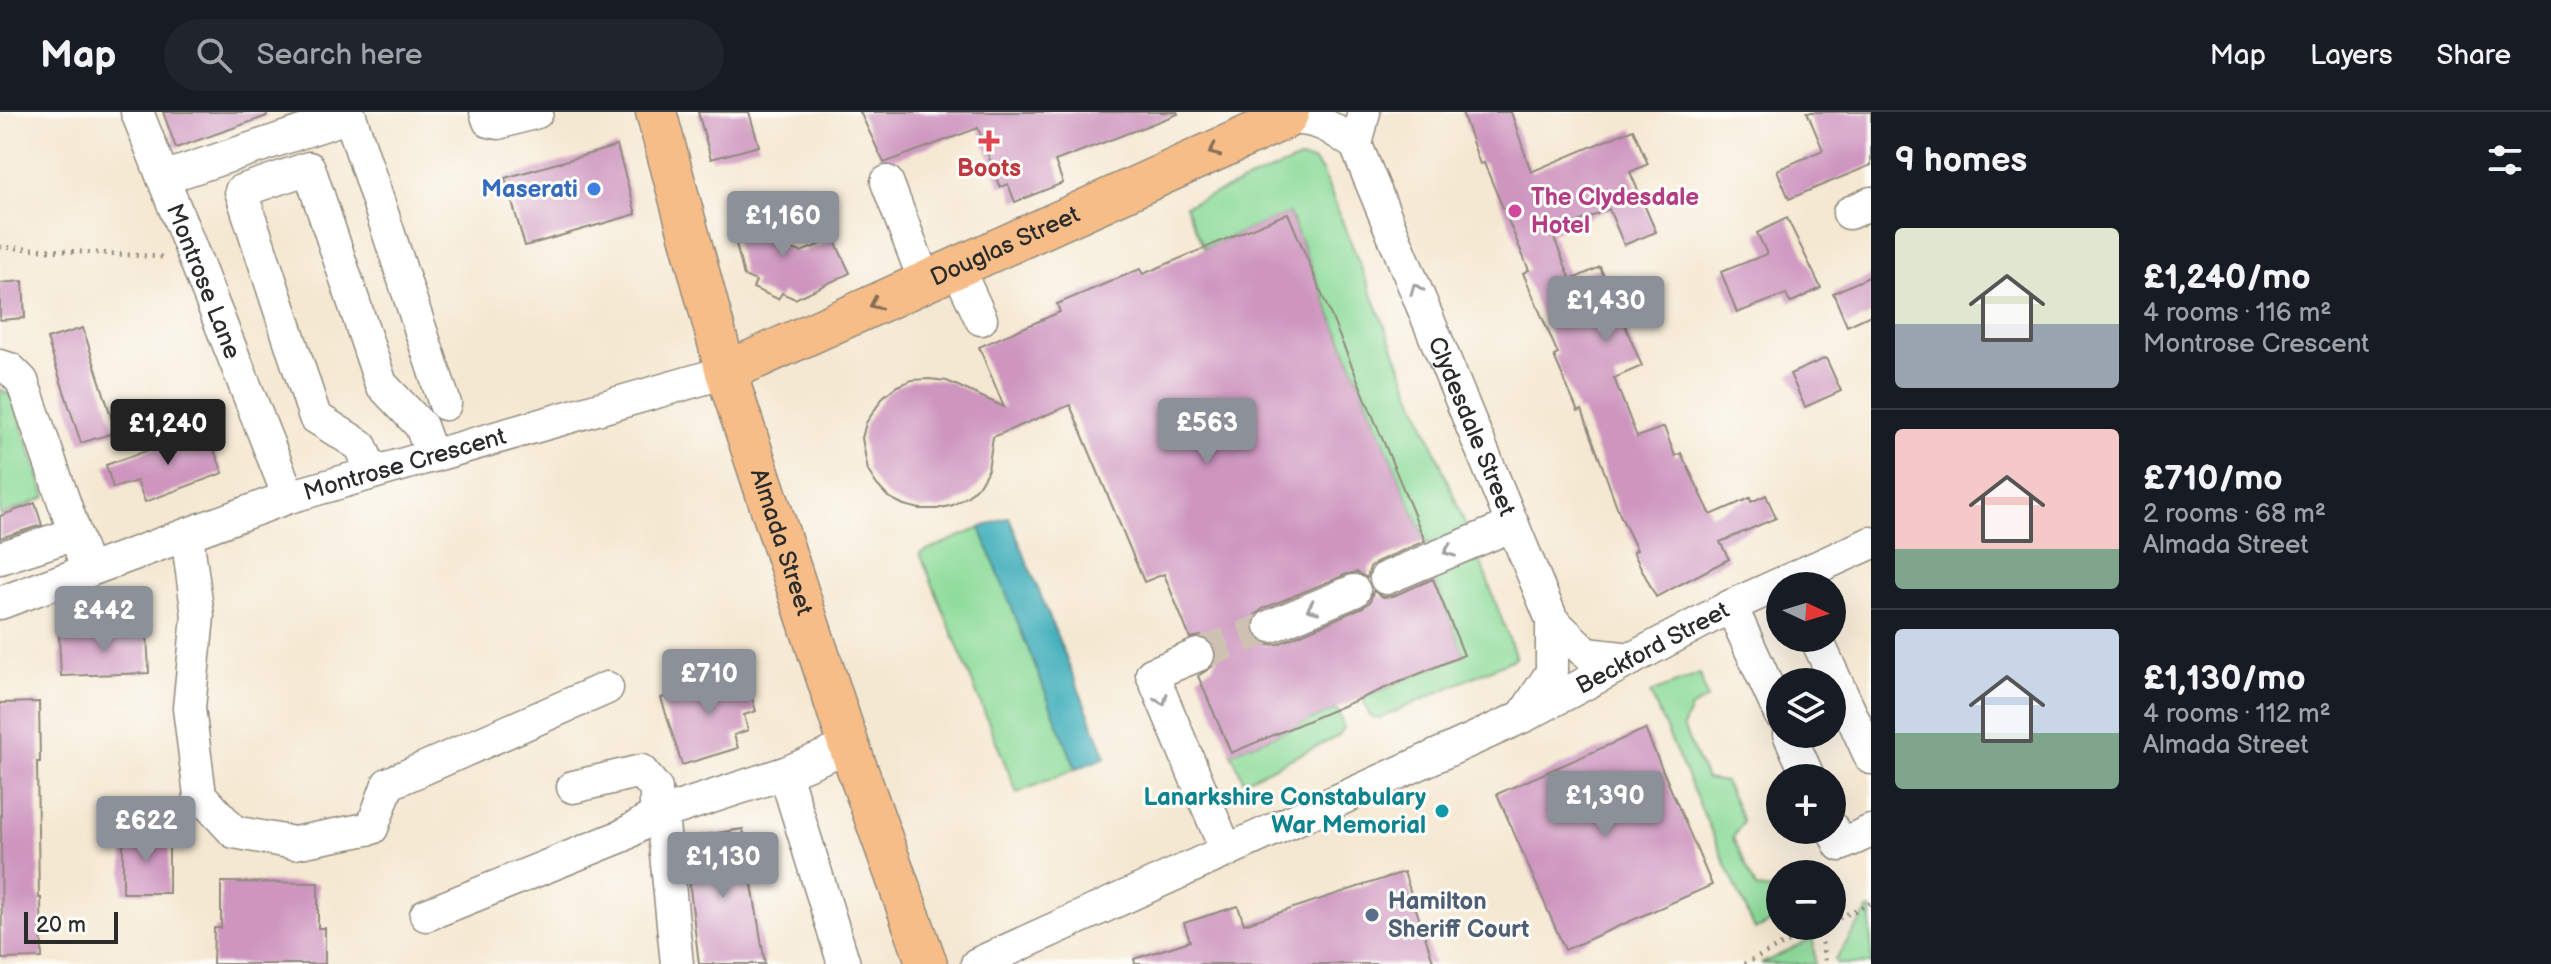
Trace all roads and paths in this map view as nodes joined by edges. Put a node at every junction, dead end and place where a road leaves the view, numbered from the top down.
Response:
1 (137, 112) edge
2 (486, 112) edge
3 (537, 112) edge
4 (656, 112) edge
5 (1364, 112) edge
6 (1287, 116) edge
7 (1356, 145) junction
8 (163, 178) junction
9 (887, 182) dead end
10 (0, 247) edge
11 (196, 259) junction
12 (941, 274) junction
13 (981, 319) dead end
14 (0, 366) edge
15 (726, 372) junction
16 (445, 404) dead end
17 (432, 456) junction
18 (372, 473) junction
19 (289, 497) junction
20 (1513, 525) junction
21 (74, 534) junction
22 (187, 535) junction
23 (1871, 543) edge
24 (0, 558) edge
25 (88, 571) junction
26 (1386, 578) dead end
27 (1354, 591) dead end
28 (0, 603) edge
29 (1731, 606) junction
30 (1552, 620) junction
31 (1271, 626) tunnel mouth
32 (1822, 652) edge
33 (1198, 655) tunnel mouth
34 (1632, 659) junction
35 (1766, 683) edge
36 (607, 688) dead end
37 (1524, 716) junction
38 (849, 746) junction
39 (1871, 758) edge
40 (785, 773) junction
41 (573, 787) dead end
42 (659, 814) junction
43 (1871, 831) edge
44 (1846, 842) edge
45 (1226, 850) junction
46 (1871, 903) edge
47 (426, 915) dead end
48 (1846, 915) edge
49 (1792, 940) edge
50 (1822, 940) edge
51 (677, 964) edge
52 (844, 964) edge
53 (927, 964) edge
54 (977, 964) edge
55 (1744, 964) edge
56 (1826, 964) edge

1 - 8 street, Montrose Lane
2 - 3 street
4 - 15 main road, Almada Street
5 - 7 street
6 - 7 street
6 -> 12 main road, Douglas Street
20 -> 7 street, Clydesdale Street
8 - 11 street, Montrose Lane
8 - 16 street
9 - 12 street
10 - 11 path
11 - 19 street, Montrose Lane
12 - 13 street
12 -> 15 main road, Douglas Street
14 - 21 street
15 - 17 street, Montrose Crescent
15 - 38 main road, Almada Street
17 - 18 street, Montrose Crescent
17 - 18 street
18 - 19 street, Montrose Crescent
19 - 22 street, Montrose Crescent
20 -> 26 street
20 - 30 street, Clydesdale Street
21 - 24 street
21 - 25 street
22 - 25 street, Montrose Crescent
22 - 36 street
23 - 29 street, Beckford Street
25 - 28 street, Montrose Crescent
27 -> 31 street
29 - 34 street, Beckford Street
29 - 35 street
30 - 34 street, Clydesdale Street
30 - 37 street, Beckford Street
32 - 39 street
33 -> 45 street
34 - 37 street, Beckford Street
37 - 45 street, Beckford Street
38 - 40 street
38 - 53 main road, Almada Street
40 - 42 street
40 - 52 street
41 - 42 street
42 - 47 street
42 - 51 street
43 - 44 street
45 - 54 street, Beckford Street
46 - 48 path
49 - 55 path
50 - 56 path

